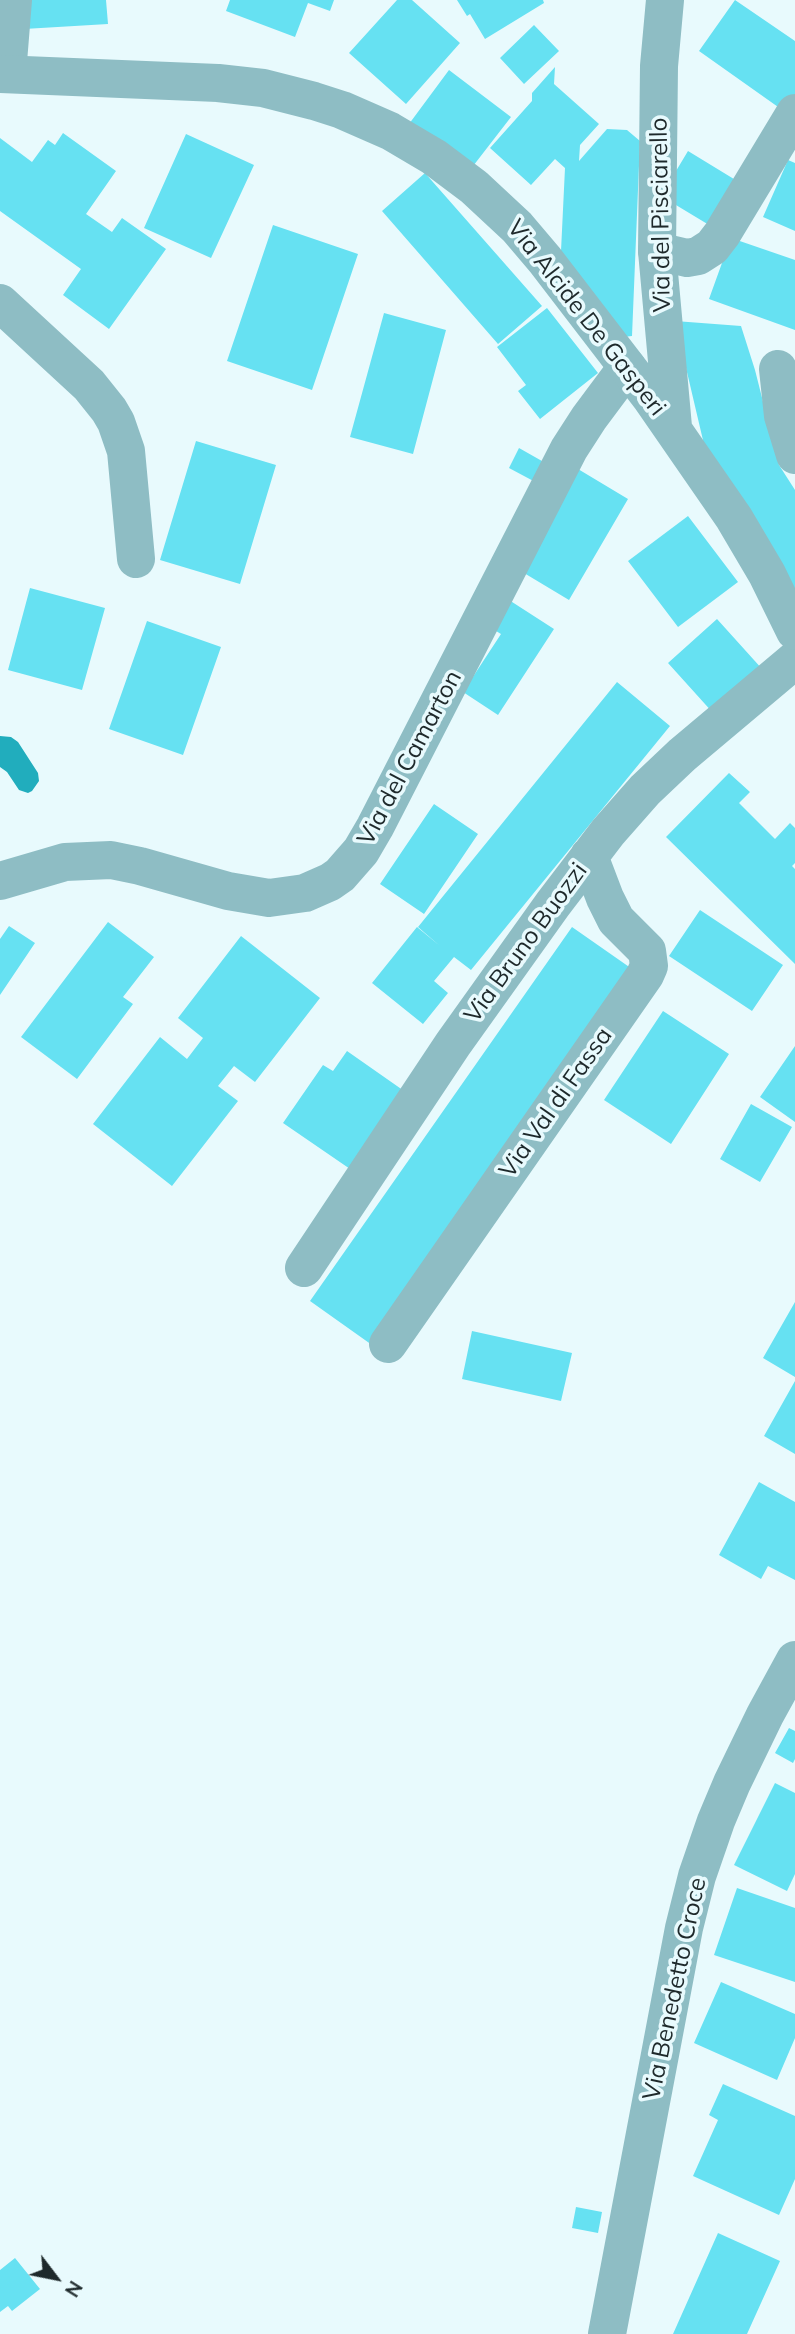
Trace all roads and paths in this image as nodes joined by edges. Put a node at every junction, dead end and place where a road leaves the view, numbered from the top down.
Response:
1 (13, 0) edge
2 (665, 0) edge
3 (4, 74) edge
4 (795, 113) edge
5 (657, 251) junction
6 (0, 303) edge
7 (627, 367) junction
8 (778, 369) dead end
9 (673, 429) junction
10 (795, 455) edge
11 (136, 559) dead end
12 (795, 631) edge
13 (795, 660) edge
14 (589, 856) junction
15 (0, 881) edge
16 (304, 1268) dead end
17 (388, 1344) dead end
18 (795, 1660) edge
19 (607, 2334) edge

1 - 3 street
2 - 5 street, Via del Pisciarello
3 - 7 street, Via Alcide De Gasperi
4 - 5 street
5 - 9 street, Via del Pisciarello
6 - 11 street
7 - 9 street, Via Alcide De Gasperi
7 - 15 street, Via del Camarton
8 - 10 street
9 - 12 street, Via Alcide De Gasperi
13 - 14 street, Via Bruno Buozzi
14 - 16 street, Via Bruno Buozzi
14 - 17 street, Via Val di Fassa
18 - 19 street, Via Benedetto Croce

